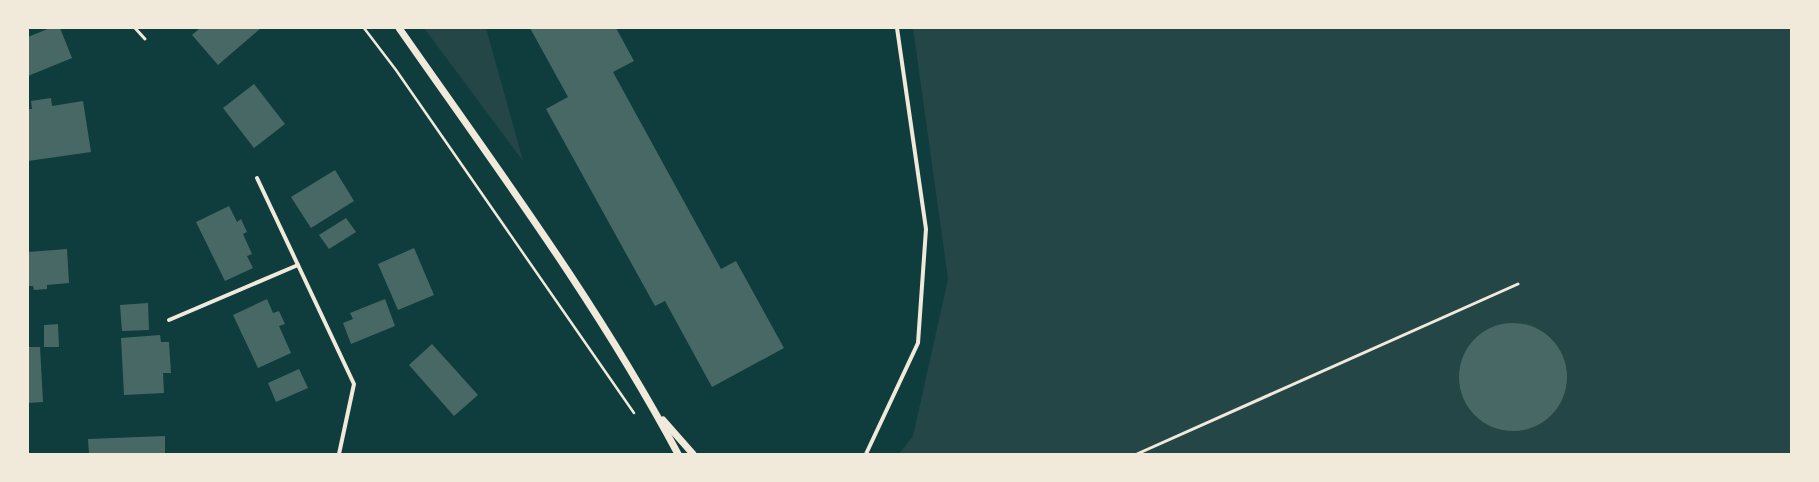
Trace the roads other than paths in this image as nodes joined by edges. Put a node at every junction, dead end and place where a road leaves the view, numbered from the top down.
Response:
1 (136, 28) edge
2 (399, 28) edge
3 (897, 28) edge
4 (145, 39) dead end
5 (257, 178) dead end
6 (298, 265) junction
7 (1518, 284) dead end
8 (169, 320) dead end
9 (655, 411) junction
10 (339, 454) edge
11 (678, 454) edge
12 (693, 454) edge
13 (866, 454) edge
14 (1137, 454) edge

1 - 4 lane
2 - 9 street
3 - 13 street
5 - 6 street
6 - 8 street
6 - 10 street
7 - 14 lane
9 - 11 street
9 - 12 street

